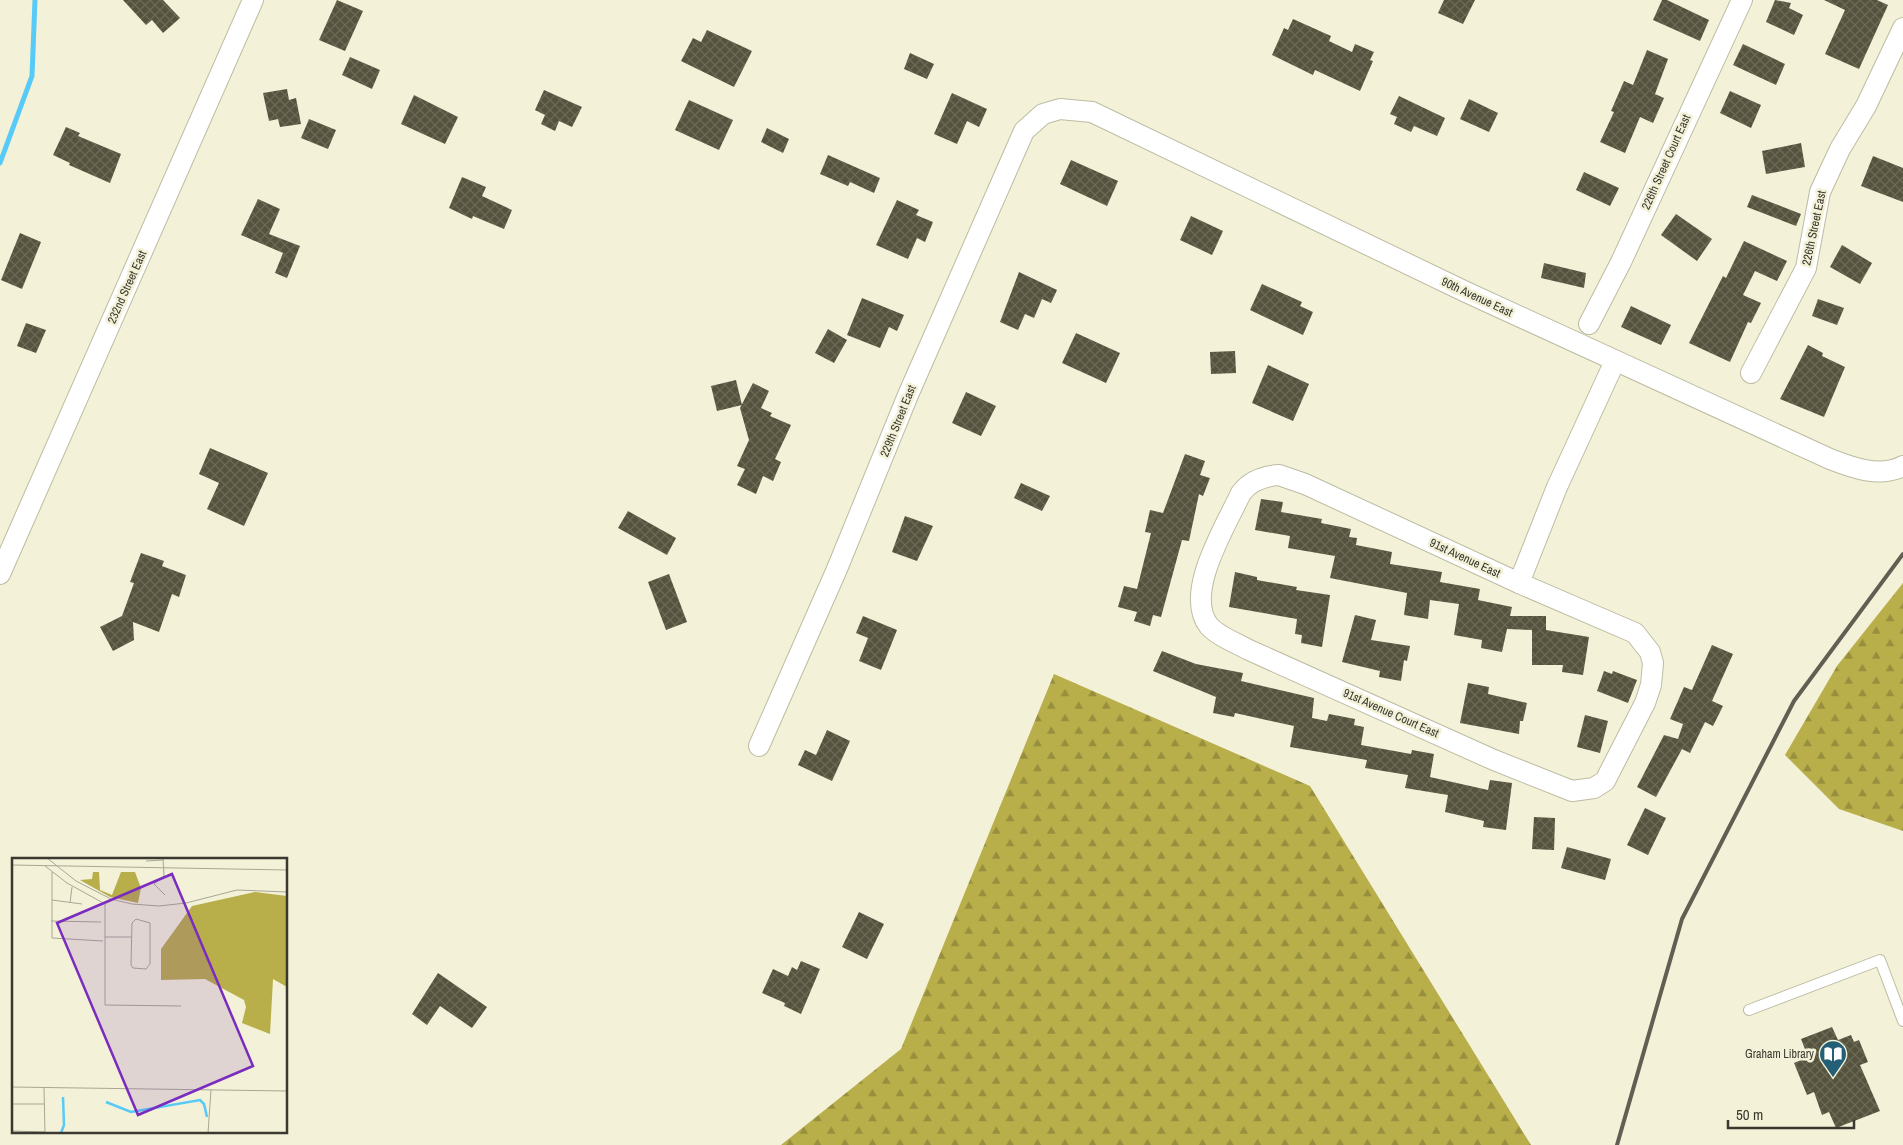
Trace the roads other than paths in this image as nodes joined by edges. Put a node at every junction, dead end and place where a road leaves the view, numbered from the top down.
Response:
1 (253, 0) edge
2 (1742, 0) edge
3 (1903, 28) edge
4 (1054, 110) joint
5 (1589, 324) dead end
6 (1615, 361) junction
7 (1750, 373) dead end
8 (1903, 466) edge
9 (0, 574) edge
10 (1519, 583) junction
11 (1201, 610) joint
12 (759, 746) dead end
13 (1594, 788) joint
14 (1749, 1010) dead end
15 (1903, 1021) edge

1 - 9 street, 232nd Street East
2 - 5 street, 226th Street Court East
3 - 7 street, 226th Street East
4 - 6 street, 90th Avenue East
4 - 12 street, 229th Street East
6 - 8 street, 90th Avenue East
6 - 10 street
10 - 11 street, 91st Avenue East
10 - 13 street, 91st Avenue East
11 - 13 street, 91st Avenue Court East
14 - 15 lane

